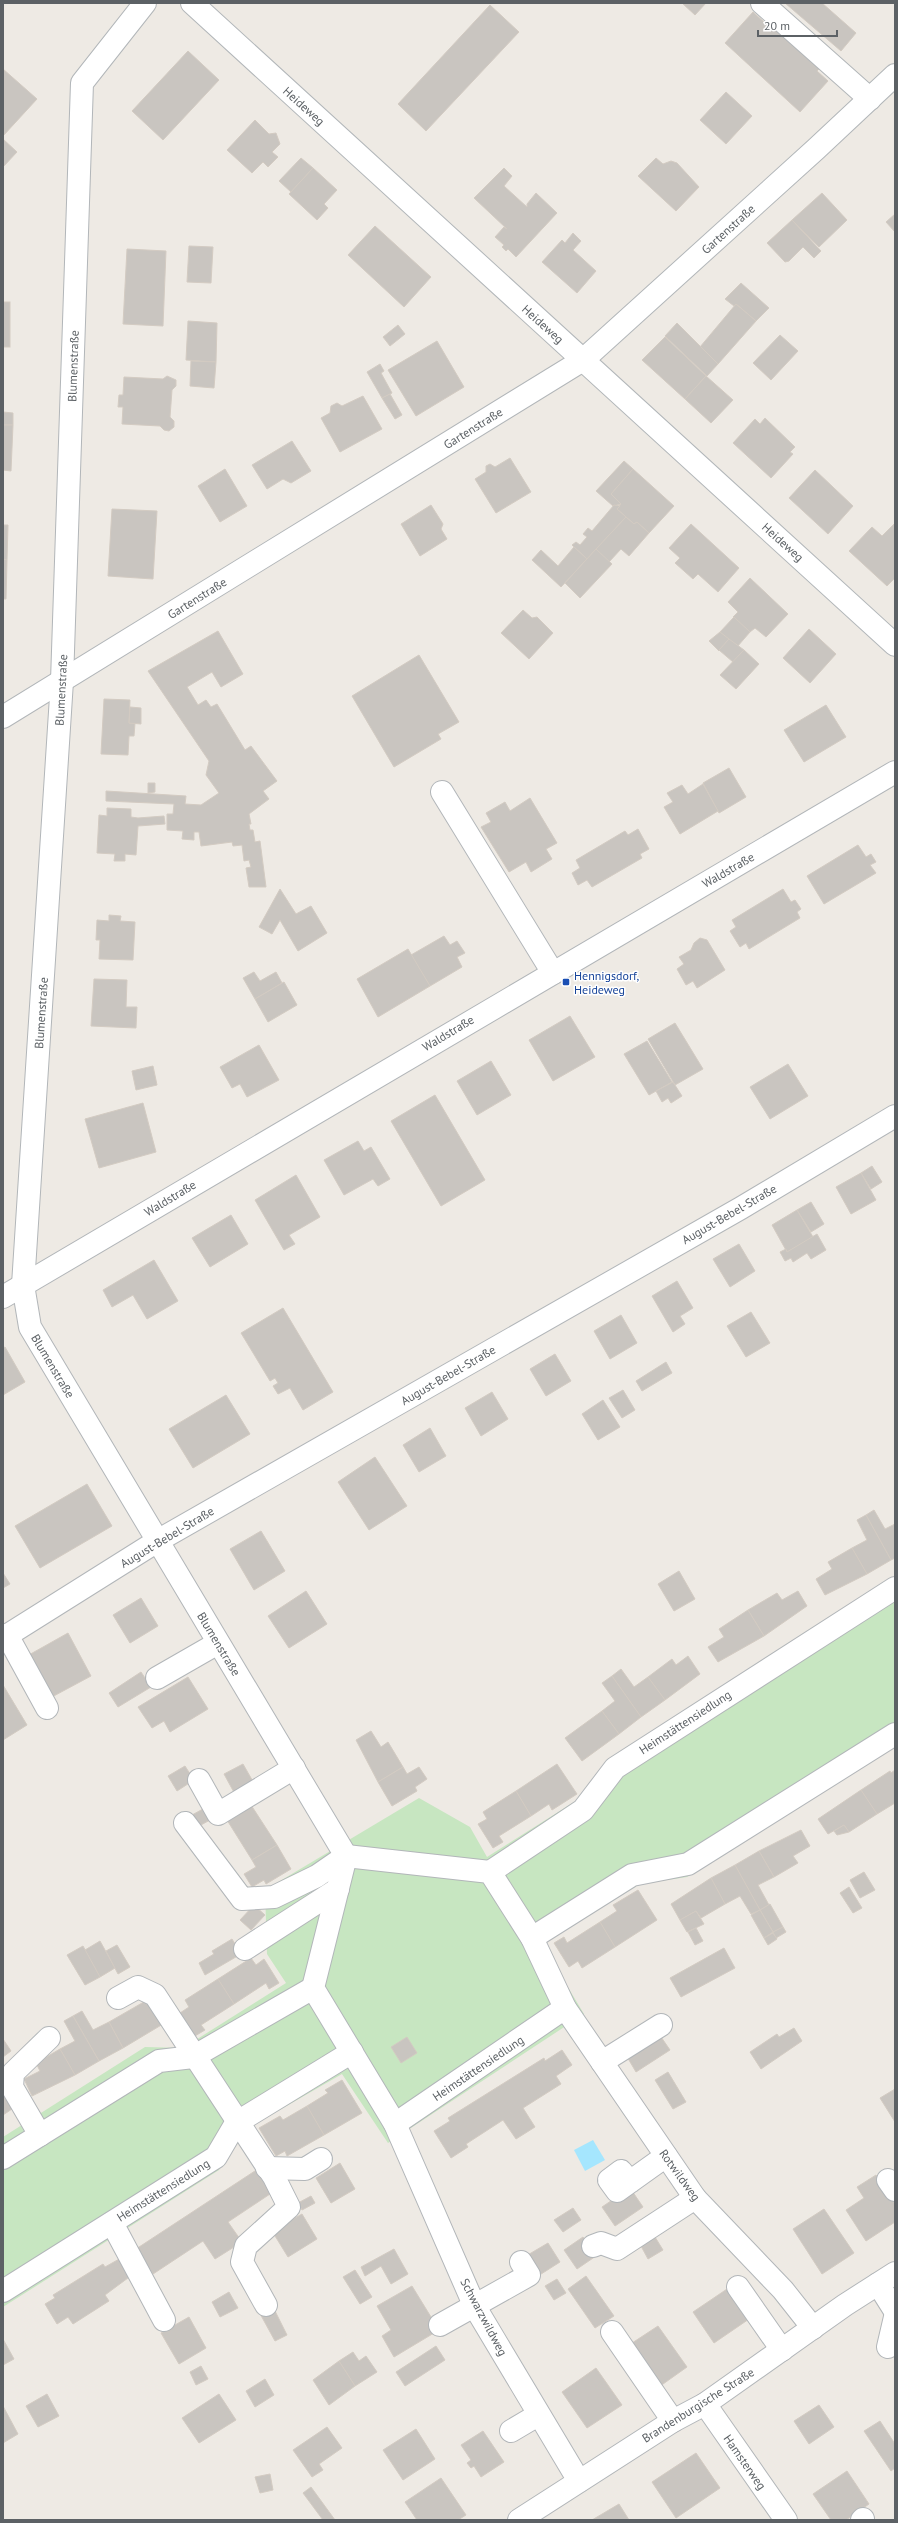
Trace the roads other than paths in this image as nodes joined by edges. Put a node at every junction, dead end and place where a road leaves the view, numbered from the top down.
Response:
1 (145, 3) edge
2 (192, 3) edge
3 (762, 3) edge
4 (895, 74) edge
5 (870, 99) junction
6 (583, 360) junction
7 (895, 645) edge
8 (62, 681) junction
9 (3, 717) edge
10 (895, 772) edge
11 (442, 792) dead end
12 (553, 973) junction
13 (895, 1116) edge
14 (23, 1285) junction
15 (3, 1297) edge
16 (159, 1540) junction
17 (895, 1588) edge
18 (5, 1636) edge
19 (218, 1643) junction
20 (157, 1678) dead end
21 (47, 1708) dead end
22 (895, 1734) edge
23 (294, 1768) junction
24 (199, 1780) dead end
25 (185, 1823) dead end
26 (346, 1856) junction
27 (490, 1872) junction
28 (338, 1889) junction
29 (532, 1938) junction
30 (244, 1949) dead end
31 (313, 1988) junction
32 (118, 1998) dead end
33 (565, 2008) junction
34 (661, 2025) dead end
35 (49, 2038) dead end
36 (352, 2052) junction
37 (193, 2057) junction
38 (602, 2062) junction
39 (236, 2123) junction
40 (395, 2124) junction
41 (40, 2135) junction
42 (666, 2156) junction
43 (3, 2158) edge
44 (321, 2159) dead end
45 (267, 2168) junction
46 (630, 2182) dead end
47 (695, 2198) junction
48 (112, 2223) junction
49 (593, 2246) dead end
50 (529, 2275) dead end
51 (886, 2279) edge
52 (738, 2287) dead end
53 (3, 2291) edge
54 (266, 2305) dead end
55 (475, 2307) junction
56 (895, 2311) edge
57 (895, 2317) edge
58 (164, 2320) dead end
59 (440, 2324) dead end
60 (813, 2328) junction
61 (612, 2332) dead end
62 (888, 2347) dead end
63 (782, 2350) junction
64 (705, 2404) junction
65 (538, 2415) junction
66 (673, 2421) junction
67 (511, 2431) dead end
68 (579, 2481) junction
69 (520, 2520) edge
70 (786, 2520) edge

1 - 8 street, Blumenstraße
2 - 6 street, Heideweg
3 - 5 street
4 - 5 street, Gartenstraße
5 - 6 street, Gartenstraße
6 - 7 street, Heideweg
6 - 8 street, Gartenstraße
8 - 9 street, Gartenstraße
8 - 14 street, Blumenstraße
10 - 12 street, Waldstraße
11 - 12 street
12 - 14 street, Waldstraße
13 - 16 street, August-Bebel-Straße
14 - 15 street, Waldstraße
14 - 16 street, Blumenstraße
16 - 18 street, August-Bebel-Straße
16 - 19 street, Blumenstraße
17 - 27 street, Heimstättensiedlung
18 - 21 street
19 - 20 street
19 - 23 street, Blumenstraße
22 - 29 street
23 - 24 street
23 - 26 street, Blumenstraße
25 - 26 street
26 - 27 street
26 - 28 street
27 - 29 street
28 - 30 street
28 - 31 street
29 - 33 street
31 - 36 street
31 - 37 street
32 - 37 street
33 - 38 street, Rotwildweg
33 - 40 street, Heimstättensiedlung
34 - 38 street
35 - 41 street
36 - 39 street, Heimstättensiedlung
36 - 40 street
37 - 39 street
37 - 41 street
38 - 42 street, Rotwildweg
39 - 45 street
39 - 48 street, Heimstättensiedlung
40 - 55 street, Schwarzwildweg
41 - 43 street
42 - 46 street
42 - 47 street, Rotwildweg
44 - 45 street
45 - 54 street
47 - 49 street
47 - 60 street, Rotwildweg
48 - 53 street, Heimstättensiedlung
48 - 58 street
50 - 55 street
51 - 56 street
51 - 60 street, Brandenburgische Straße
52 - 63 street
55 - 59 street
55 - 65 street, Schwarzwildweg
57 - 62 street
60 - 63 street, Brandenburgische Straße
61 - 66 street
63 - 64 street, Brandenburgische Straße
64 - 66 street, Brandenburgische Straße
64 - 70 street, Hamsterweg
65 - 67 street
65 - 68 street, Schwarzwildweg
66 - 68 street, Brandenburgische Straße
68 - 69 street, Brandenburgische Straße

